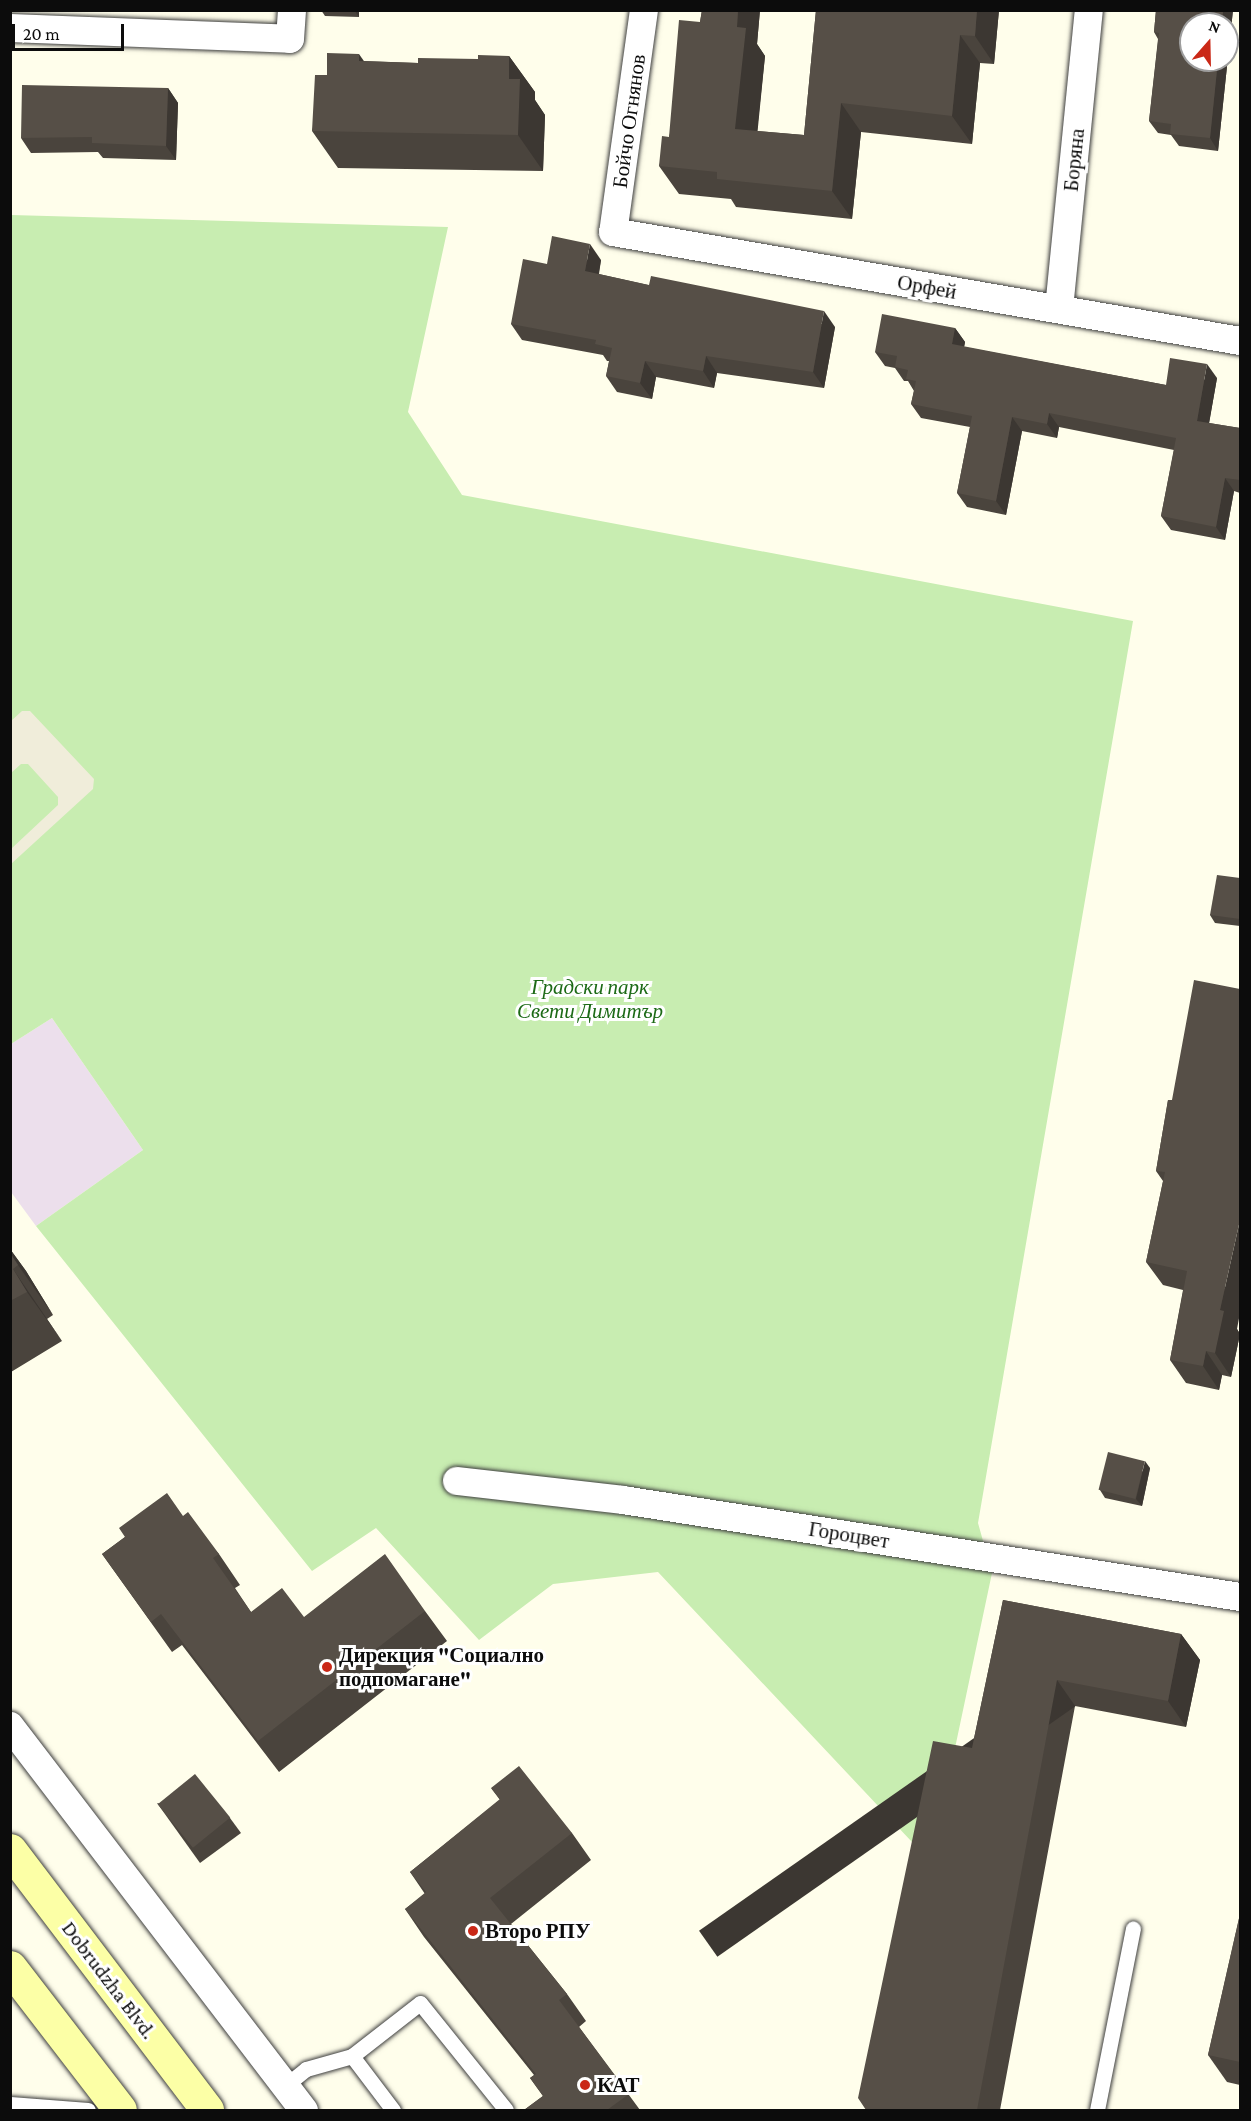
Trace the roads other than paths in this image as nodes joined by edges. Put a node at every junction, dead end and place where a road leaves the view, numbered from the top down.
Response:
1 (292, 10) edge
2 (644, 10) edge
3 (1089, 10) edge
4 (10, 28) edge
5 (613, 232) joint
6 (1059, 309) junction
7 (1240, 341) edge
8 (458, 1481) dead end
9 (1240, 1597) edge
10 (10, 1726) edge
11 (10, 1850) edge
12 (1133, 1929) dead end
13 (10, 1967) edge
14 (352, 2056) junction
15 (285, 2086) junction
16 (10, 2104) edge
17 (87, 2110) edge
18 (120, 2110) edge
19 (207, 2110) edge
20 (304, 2110) edge
21 (393, 2110) edge
22 (506, 2110) edge
23 (1097, 2110) edge

1 - 4 street
2 - 5 street, Бойчо Огнянов
3 - 6 street, Боряна
5 - 6 street, Орфей
6 - 7 street, Орфей
8 - 9 street, Гороцвет
10 - 15 street
11 - 19 main road, Dobrudzha Blvd.
12 - 23 lane
13 - 18 main road
14 - 15 lane
14 - 21 lane
14 - 22 lane
15 - 20 street
16 - 17 lane

